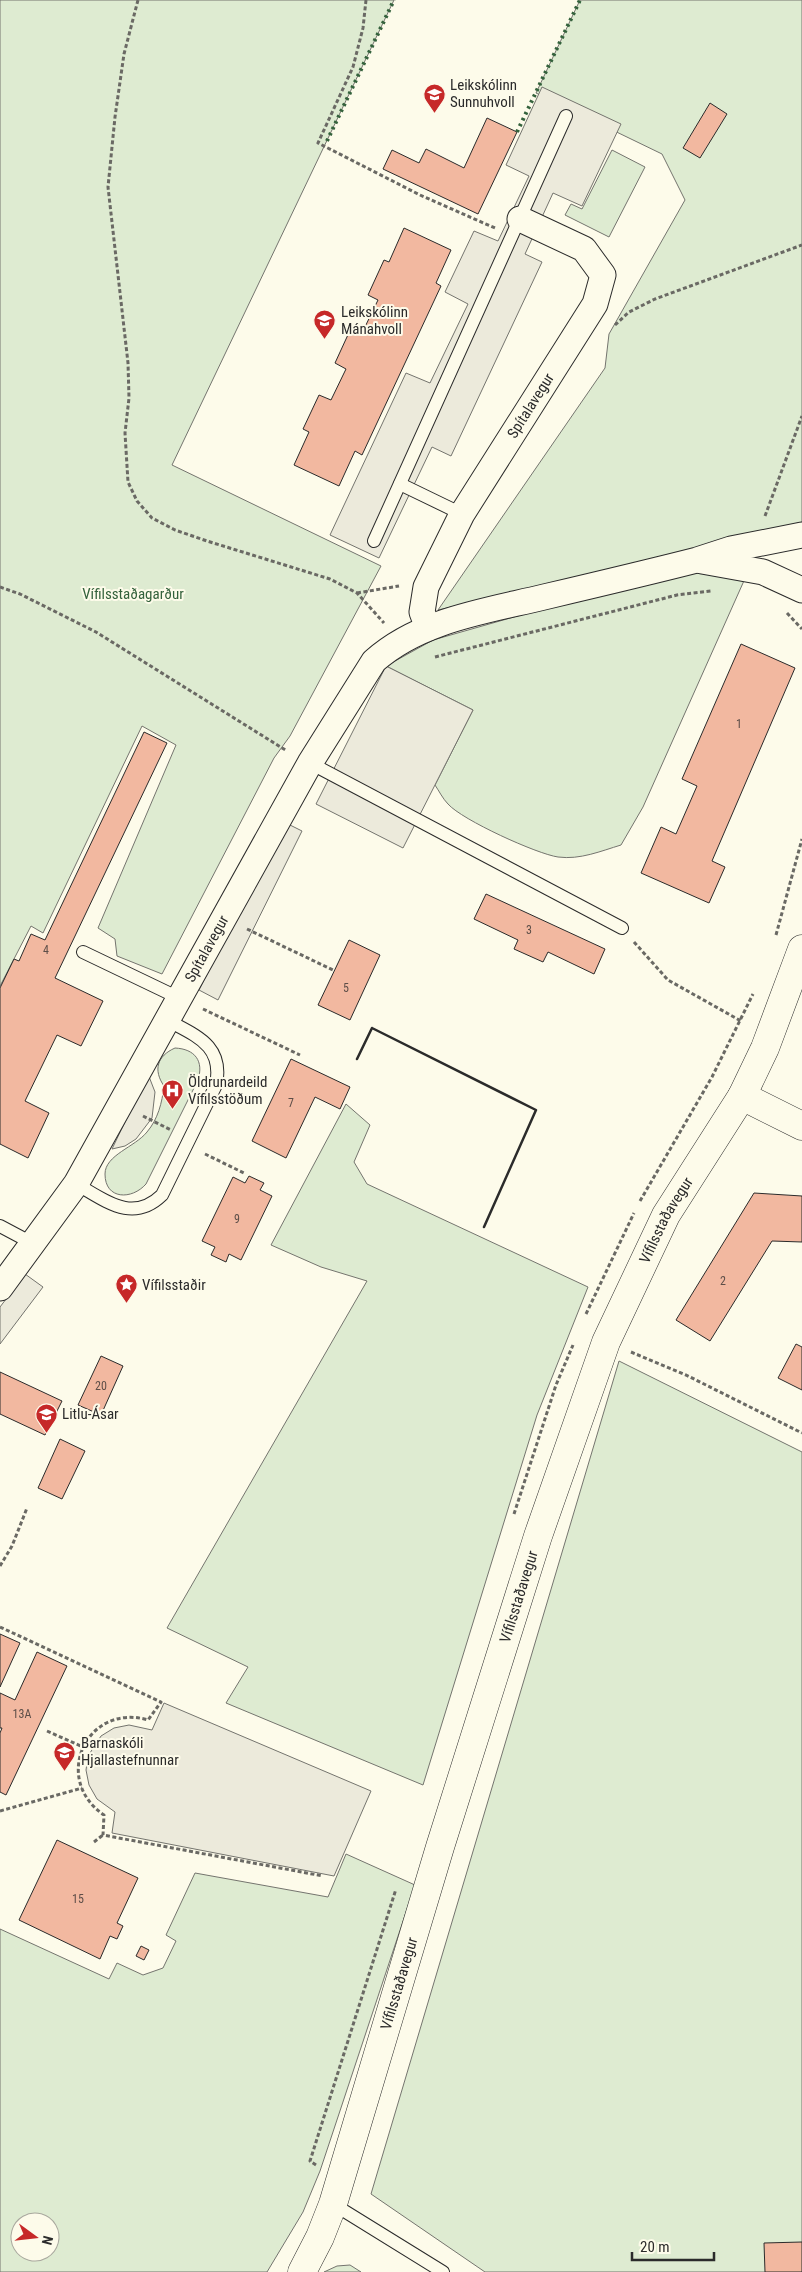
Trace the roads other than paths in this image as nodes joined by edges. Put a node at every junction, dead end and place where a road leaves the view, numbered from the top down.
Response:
1 (566, 116) dead end
2 (516, 227) junction
3 (400, 484) junction
4 (462, 514) junction
5 (802, 535) edge
6 (374, 541) dead end
7 (697, 560) junction
8 (802, 590) edge
9 (428, 628) junction
10 (310, 763) junction
11 (622, 928) road end
12 (802, 949) edge
13 (83, 952) dead end
14 (179, 998) junction
15 (167, 1020) junction
16 (742, 1096) junction
17 (802, 1126) edge
18 (76, 1184) junction
19 (0, 1226) edge
20 (32, 1243) junction
21 (0, 1288) edge
22 (333, 2204) junction
23 (302, 2272) edge
24 (443, 2272) edge

1 - 2 lane
2 - 3 lane
2 - 4 street, Spítalavegur
3 - 4 lane
3 - 6 lane
4 - 9 street, Spítalavegur
5 - 7 street, Spítalavegur
7 - 8 street, Spítalavegur
7 - 9 street, Spítalavegur
9 - 10 street, Spítalavegur
10 - 11 lane
10 - 14 street, Spítalavegur
12 - 16 main road, Vífilsstaðavegur
13 - 14 lane
14 - 15 street, Spítalavegur
15 - 18 street, Spítalavegur
15 - 18 lane
16 - 17 main road
16 - 22 main road, Vífilsstaðavegur
18 - 20 street, Spítalavegur
19 - 20 lane
20 - 21 street, Spítalavegur
22 - 23 main road, Vífilsstaðavegur
22 - 24 lane

